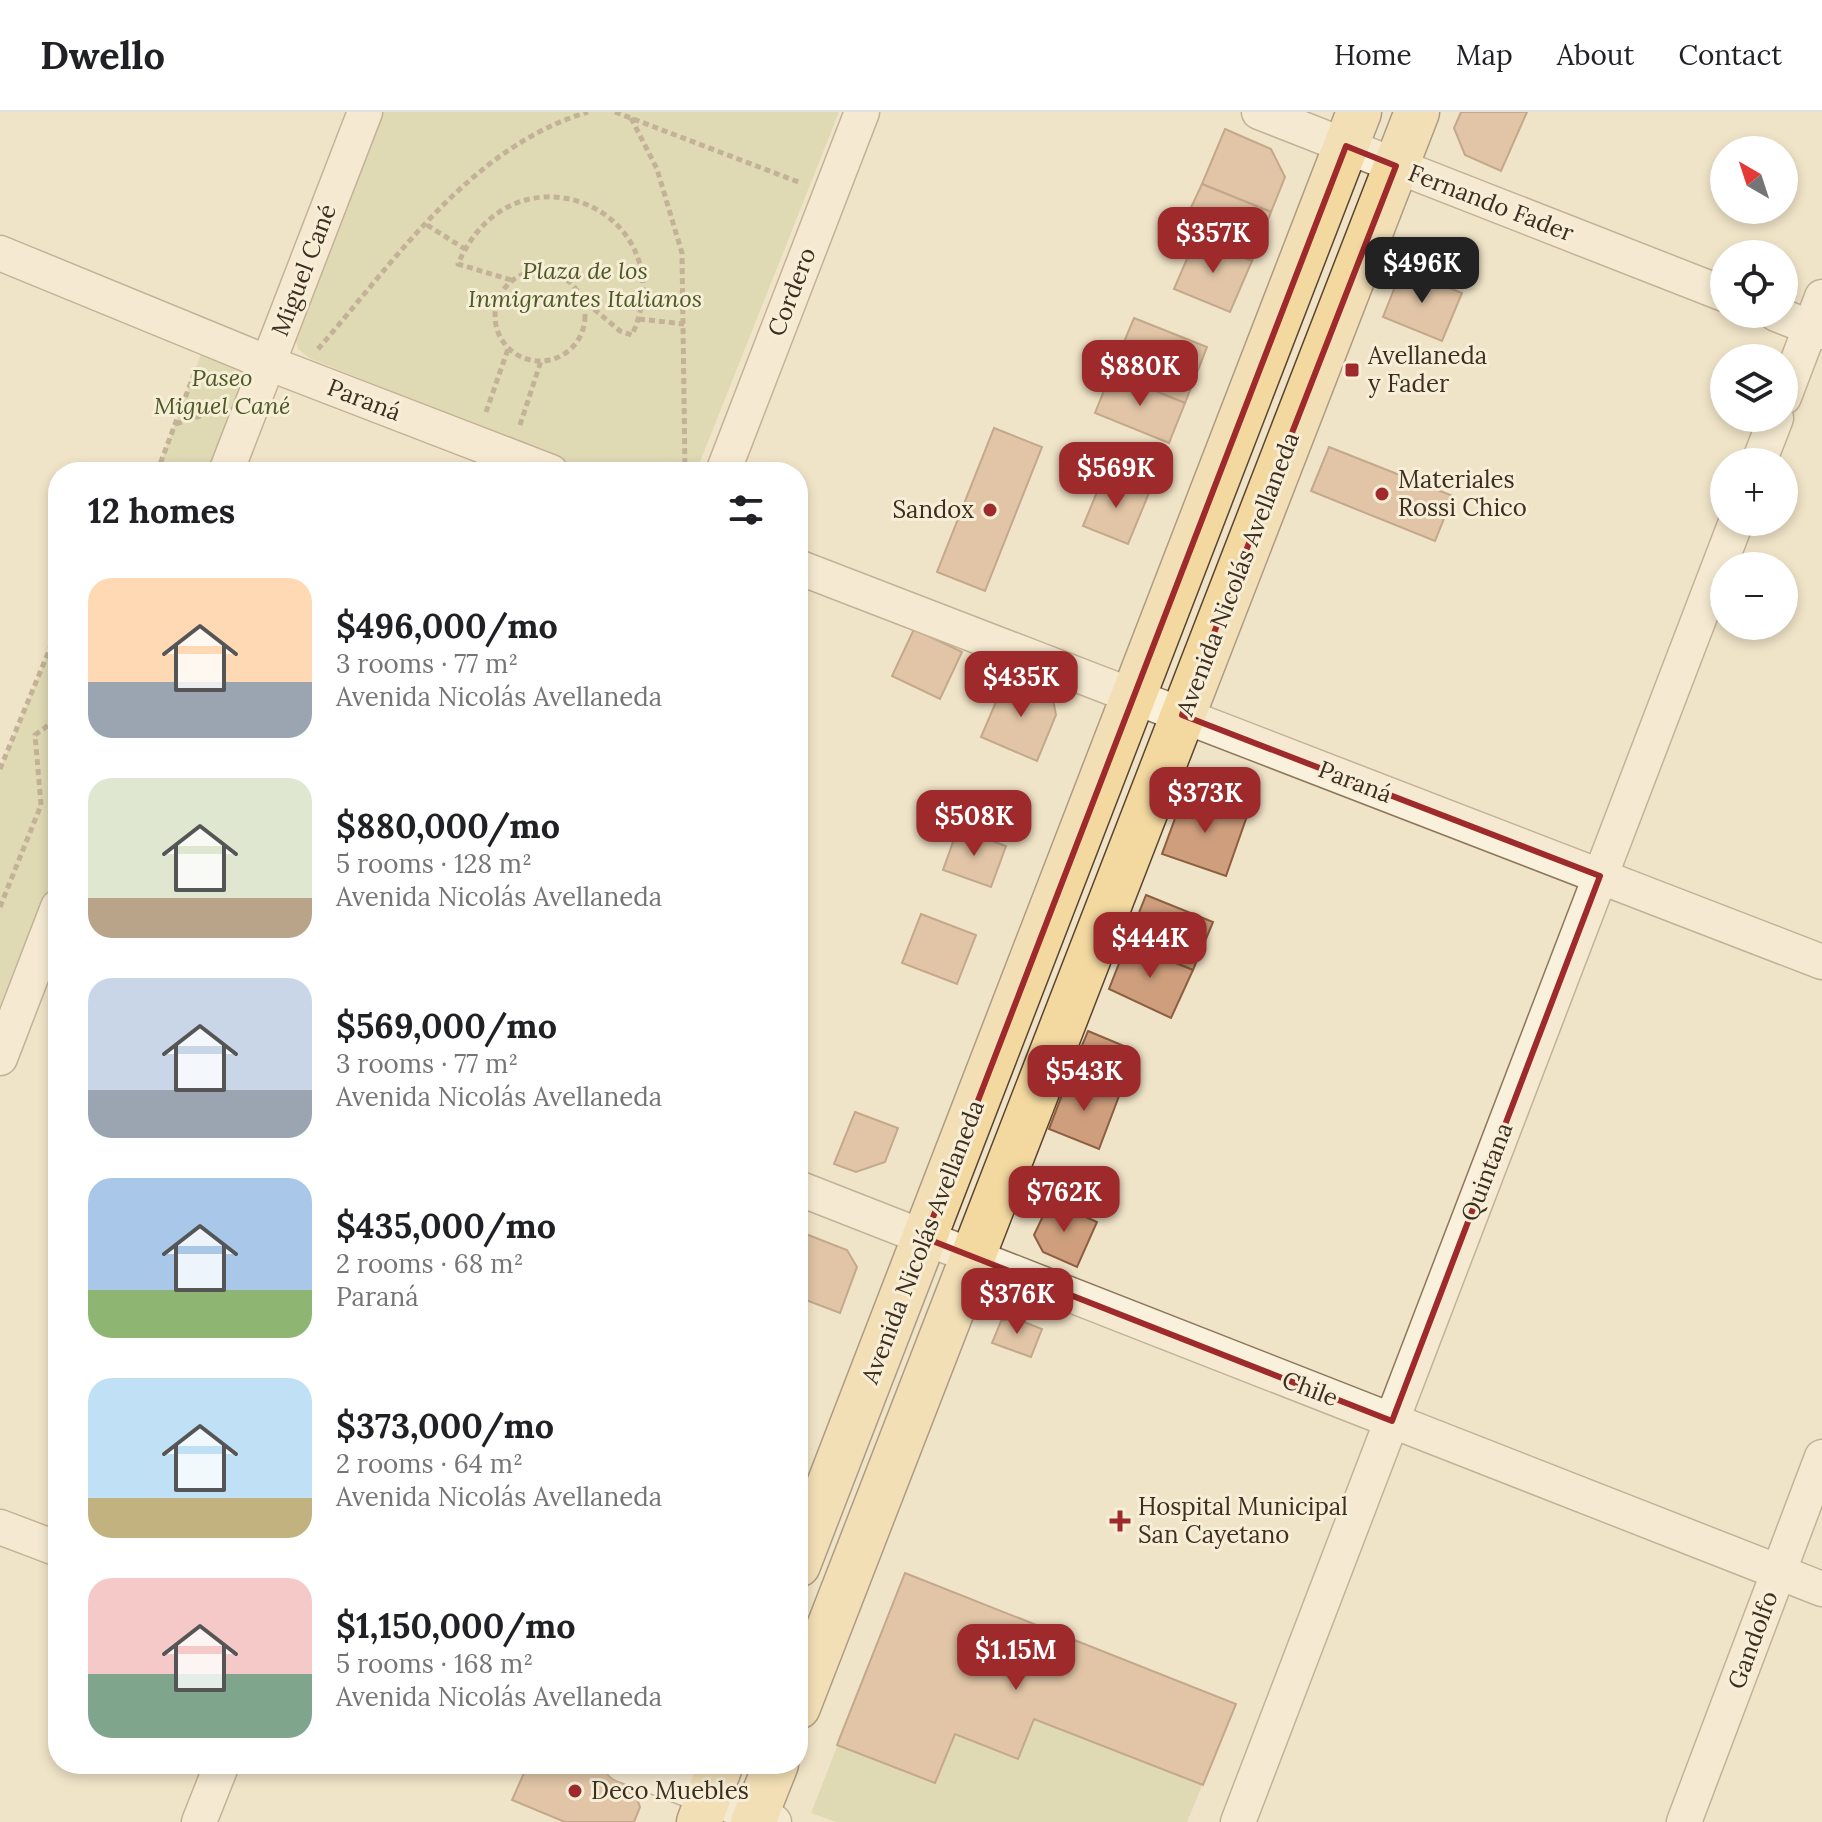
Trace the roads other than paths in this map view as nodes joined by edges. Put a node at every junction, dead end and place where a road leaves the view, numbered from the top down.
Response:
1 (365, 112) edge
2 (862, 112) edge
3 (1259, 112) edge
4 (1417, 112) edge
5 (1353, 129) edge
6 (1396, 166) junction
7 (0, 253) edge
8 (1710, 289) edge
9 (1798, 317) edge
10 (1818, 319) edge
11 (1798, 365) edge
12 (282, 368) junction
13 (231, 462) edge
14 (525, 462) edge
15 (727, 462) edge
16 (1731, 536) edge
17 (808, 571) edge
18 (1134, 695) junction
19 (1182, 715) junction
20 (1600, 876) junction
21 (48, 933) edge
22 (1822, 962) edge
23 (0, 1058) edge
24 (808, 1192) edge
25 (925, 1238) junction
26 (972, 1256) junction
27 (1392, 1421) junction
28 (1822, 1457) edge
29 (0, 1527) edge
30 (808, 1539) edge
31 (48, 1545) edge
32 (1778, 1571) junction
33 (1822, 1589) edge
34 (808, 1681) edge
35 (218, 1774) edge
36 (651, 1774) edge
37 (773, 1774) edge
38 (709, 1794) edge
39 (761, 1820) edge
40 (199, 1822) edge
41 (1238, 1822) edge
42 (1684, 1822) edge

1 - 12 street, Miguel Cané
2 - 15 street, Cordero
3 - 5 street, Fernando Fader
4 - 6 main road, Avenida Nicolás Avellaneda
5 - 6 street, Fernando Fader
5 - 18 main road, Avenida Nicolás Avellaneda
6 - 8 street, Fernando Fader
6 - 19 main road, Avenida Nicolás Avellaneda
7 - 12 street, Paraná
9 - 10 street
10 - 11 street
12 - 13 street, Miguel Cané
12 - 14 street, Paraná
16 - 20 street, Quintana
17 - 18 street, Paraná
18 - 19 street, Paraná
18 - 25 main road, Avenida Nicolás Avellaneda
19 - 20 street, Paraná
19 - 26 main road, Avenida Nicolás Avellaneda
20 - 22 street, Paraná
20 - 27 street, Quintana
21 - 23 street
24 - 25 street, Chile
25 - 26 street, Chile
25 - 30 main road, Avenida Nicolás Avellaneda
26 - 27 street, Chile
26 - 34 main road, Avenida Nicolás Avellaneda
27 - 32 street, Chile
27 - 41 street, Quintana
28 - 32 street, Gandolfo
29 - 31 street
32 - 33 street, Chile
32 - 42 street, Gandolfo
35 - 40 street
36 - 38 street
37 - 39 main road
38 - 39 street

